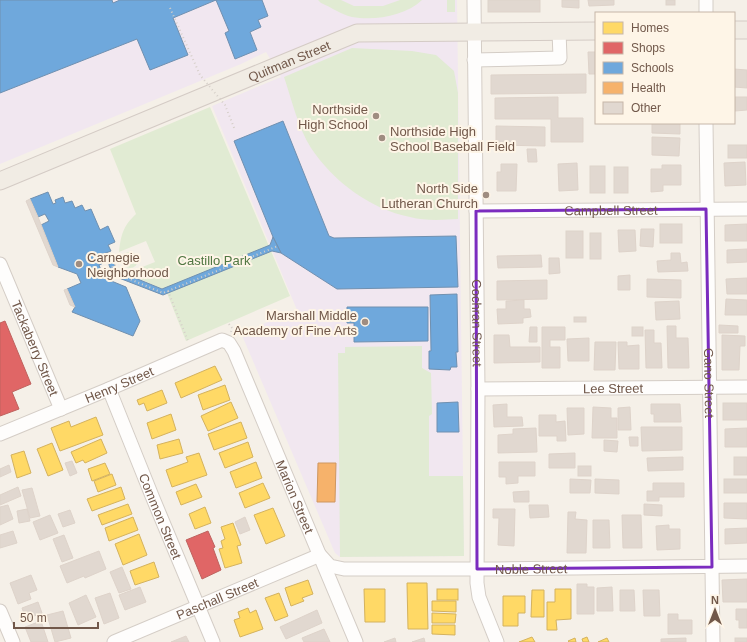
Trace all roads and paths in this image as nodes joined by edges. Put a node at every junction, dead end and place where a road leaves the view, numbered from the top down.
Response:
1 (474, 0) edge
2 (706, 0) edge
3 (170, 8) dead end
4 (706, 12) edge
5 (595, 30) edge
6 (735, 30) edge
7 (747, 30) edge
8 (474, 31) junction
9 (559, 31) junction
10 (474, 60) junction
11 (706, 124) edge
12 (235, 130) dead end
13 (0, 181) edge
14 (747, 209) edge
15 (706, 210) junction
16 (476, 211) junction
17 (278, 246) dead end
18 (119, 263) dead end
19 (0, 264) edge
20 (168, 291) junction
21 (229, 324) dead end
22 (230, 334) dead end
23 (188, 341) dead end
24 (234, 351) joint
25 (709, 387) junction
26 (747, 387) edge
27 (109, 389) junction
28 (478, 389) junction
29 (61, 408) junction
30 (0, 434) edge
31 (320, 555) junction
32 (712, 566) junction
33 (747, 566) edge
34 (477, 569) junction
35 (198, 607) junction
36 (0, 611) edge
37 (14, 642) edge
38 (114, 642) edge
39 (213, 642) edge
40 (356, 642) edge
41 (497, 642) edge
42 (713, 642) edge

1 - 8 street, Cochran Street
2 - 4 street
3 - 12 path, bridge
5 - 9 main road, Quitman Street
6 - 7 main road
8 - 9 main road, Quitman Street
8 - 10 street, Cochran Street
8 - 13 main road, Quitman Street
9 - 10 street
10 - 16 street, Cochran Street
11 - 15 street, Gano Street
14 - 15 street, Campbell Street
15 - 16 street, Campbell Street
15 - 25 street, Gano Street
16 - 28 street, Cochran Street
17 - 20 path
18 - 20 path
19 - 29 street, Tackaberry Street
20 - 23 path
21 - 22 path
24 - 27 street, Henry Street
24 - 31 street, Marion Street
25 - 26 street, Lee Street
25 - 28 street, Lee Street
25 - 32 street, Gano Street
27 - 29 street, Henry Street
27 - 35 street, Common Street
28 - 34 street, Cochran Street
29 - 30 street, Henry Street
31 - 34 street, Noble Street
31 - 35 street, Paschall Street
31 - 40 street, Marion Street
32 - 33 street, Noble Street
32 - 34 street, Noble Street
32 - 42 street, Gano Street
34 - 41 street, Cochran Street
35 - 38 street, Paschall Street
35 - 39 street, Common Street
36 - 37 street

